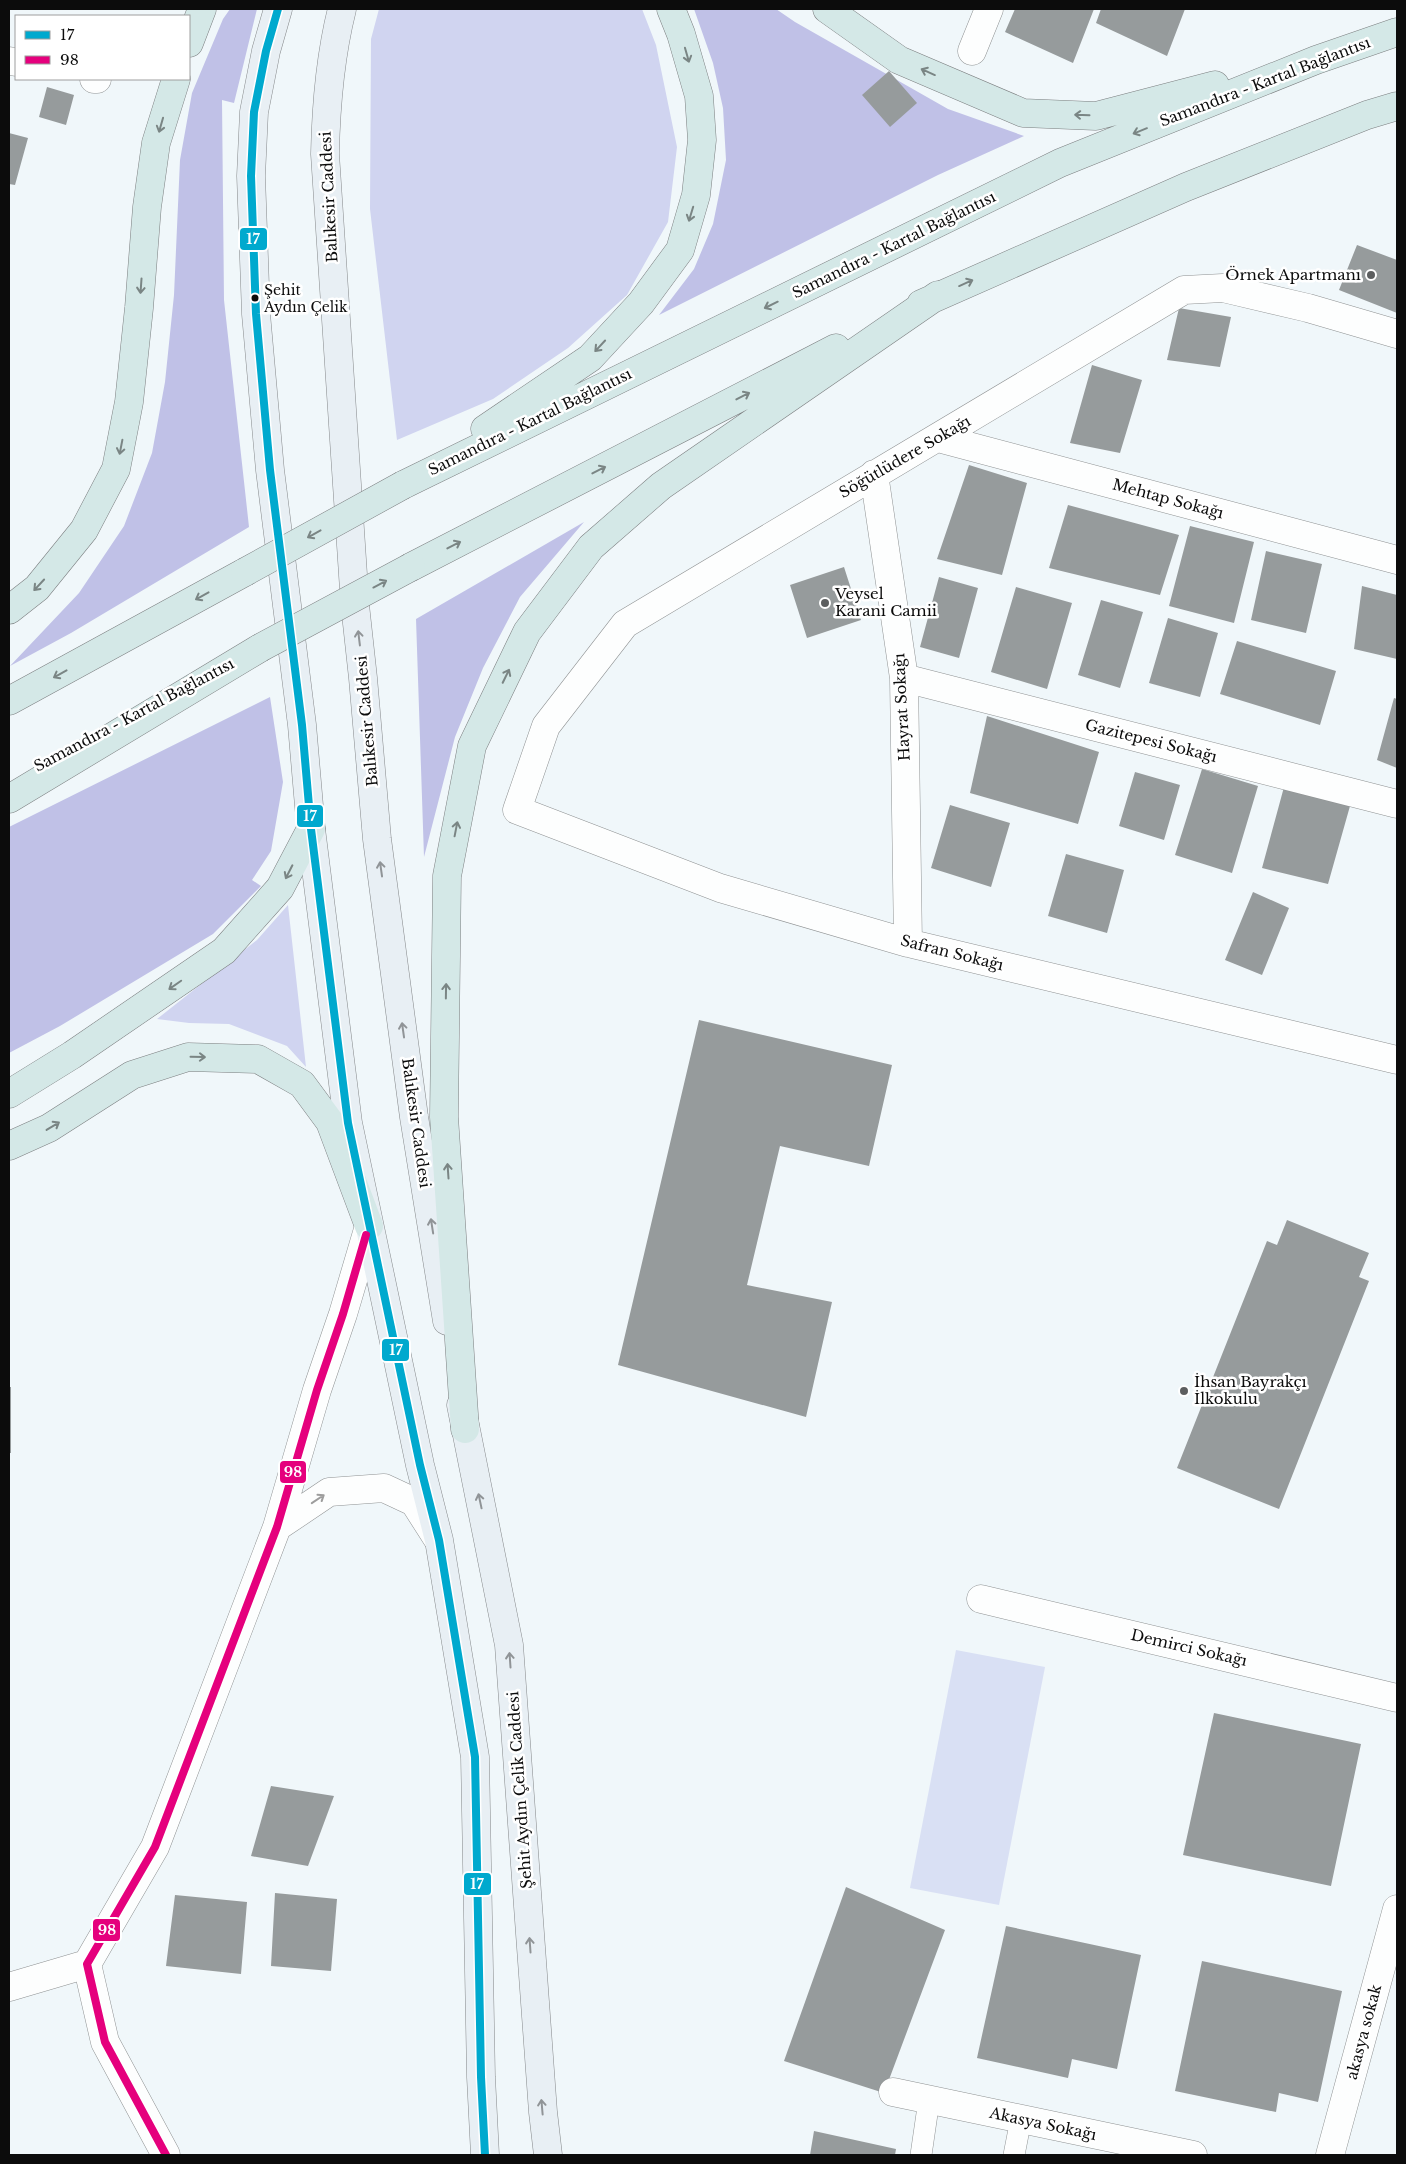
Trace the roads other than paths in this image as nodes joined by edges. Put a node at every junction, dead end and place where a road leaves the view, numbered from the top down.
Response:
1 (202, 9) edge
2 (278, 9) edge
3 (342, 9) edge
4 (671, 9) edge
5 (827, 9) edge
6 (989, 9) edge
7 (1397, 32) edge
8 (190, 40) edge
9 (972, 51) dead end
10 (1316, 60) junction
11 (176, 80) edge
12 (1397, 106) edge
13 (938, 295) junction
14 (1397, 334) edge
15 (938, 438) junction
16 (874, 474) junction
17 (403, 484) junction
18 (1397, 560) edge
19 (9, 610) edge
20 (260, 648) junction
21 (904, 678) junction
22 (9, 701) edge
23 (9, 783) edge
24 (9, 799) edge
25 (1397, 804) edge
26 (517, 810) joint
27 (311, 829) junction
28 (908, 942) junction
29 (1397, 1060) edge
30 (9, 1094) edge
31 (9, 1146) edge
32 (369, 1226) junction
33 (465, 1429) junction
34 (277, 1527) junction
35 (439, 1540) junction
36 (981, 1599) dead end
37 (1397, 1698) edge
38 (1397, 1909) edge
39 (87, 1964) junction
40 (9, 1987) edge
41 (893, 2092) dead end
42 (929, 2100) junction
43 (1021, 2119) junction
44 (166, 2155) edge
45 (485, 2155) edge
46 (548, 2155) edge
47 (921, 2155) edge
48 (1014, 2155) edge
49 (1193, 2155) edge
50 (1330, 2155) edge

1 - 8 highway
2 - 27 main road
33 -> 3 main road, Balıkesir Caddesi
4 -> 17 highway
10 -> 5 highway
6 - 9 street
7 - 10 highway, Samandıra - Kartal Bağlantısı
10 -> 17 highway, Samandıra - Kartal Bağlantısı
11 -> 19 highway
13 -> 12 highway
20 -> 13 highway, bridge
33 -> 13 highway
14 - 15 street, Söğütlüdere Sokağı
15 - 16 street, Söğütlüdere Sokağı
15 - 18 street, Mehtap Sokağı
16 - 21 street, Hayrat Sokağı
16 - 26 street, Söğütlüdere Sokağı
17 -> 22 highway, bridge
20 - 23 highway, Samandıra - Kartal Bağlantısı
20 - 24 highway
21 - 25 street, Gazitepesi Sokağı
21 - 28 street, Hayrat Sokağı
26 - 28 street, Safran Sokağı
27 -> 30 highway
27 - 32 main road
28 - 29 street, Safran Sokağı
31 -> 32 highway
32 - 34 street
32 - 35 main road
46 -> 33 main road, Şehit Aydın Çelik Caddesi
34 -> 35 street
34 - 39 street
35 - 45 main road
36 - 37 street, Demirci Sokağı
38 - 50 street, akasya sokak
39 - 40 street
39 - 44 street
41 - 42 street, Akasya Sokağı
42 - 43 street, Akasya Sokağı
42 - 47 lane
43 - 48 lane
43 - 49 street, Akasya Sokağı

